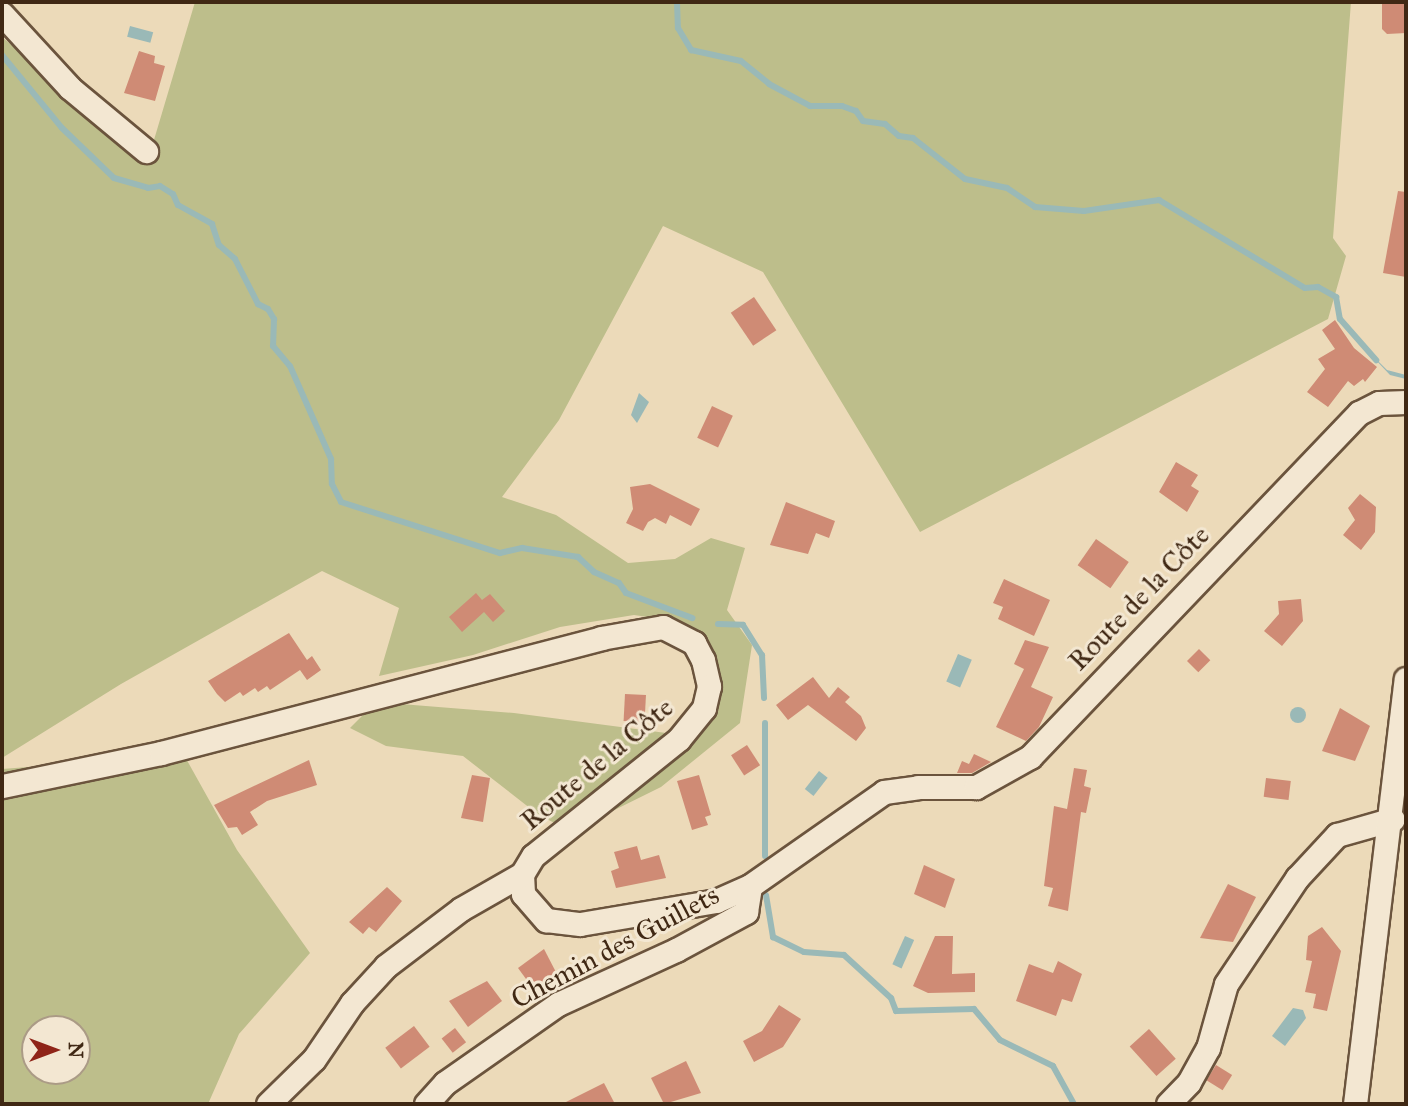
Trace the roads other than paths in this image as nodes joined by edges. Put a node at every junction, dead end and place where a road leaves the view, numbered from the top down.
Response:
1 (2, 14) edge
2 (146, 151) dead end
3 (1406, 402) edge
4 (1406, 679) edge
5 (2, 786) edge
6 (1401, 789) edge
7 (1393, 819) junction
8 (522, 874) junction
9 (750, 886) junction
10 (268, 1104) edge
11 (426, 1104) edge
12 (1168, 1104) edge
13 (1355, 1104) edge

1 - 2 street
3 - 9 street, Route de la Côte
4 - 6 street
5 - 8 street, Route de la Côte
6 - 7 street
7 - 12 street
7 - 13 street
8 - 9 street, Route de la Côte
8 - 10 street
9 - 11 street, Chemin des Guillets

